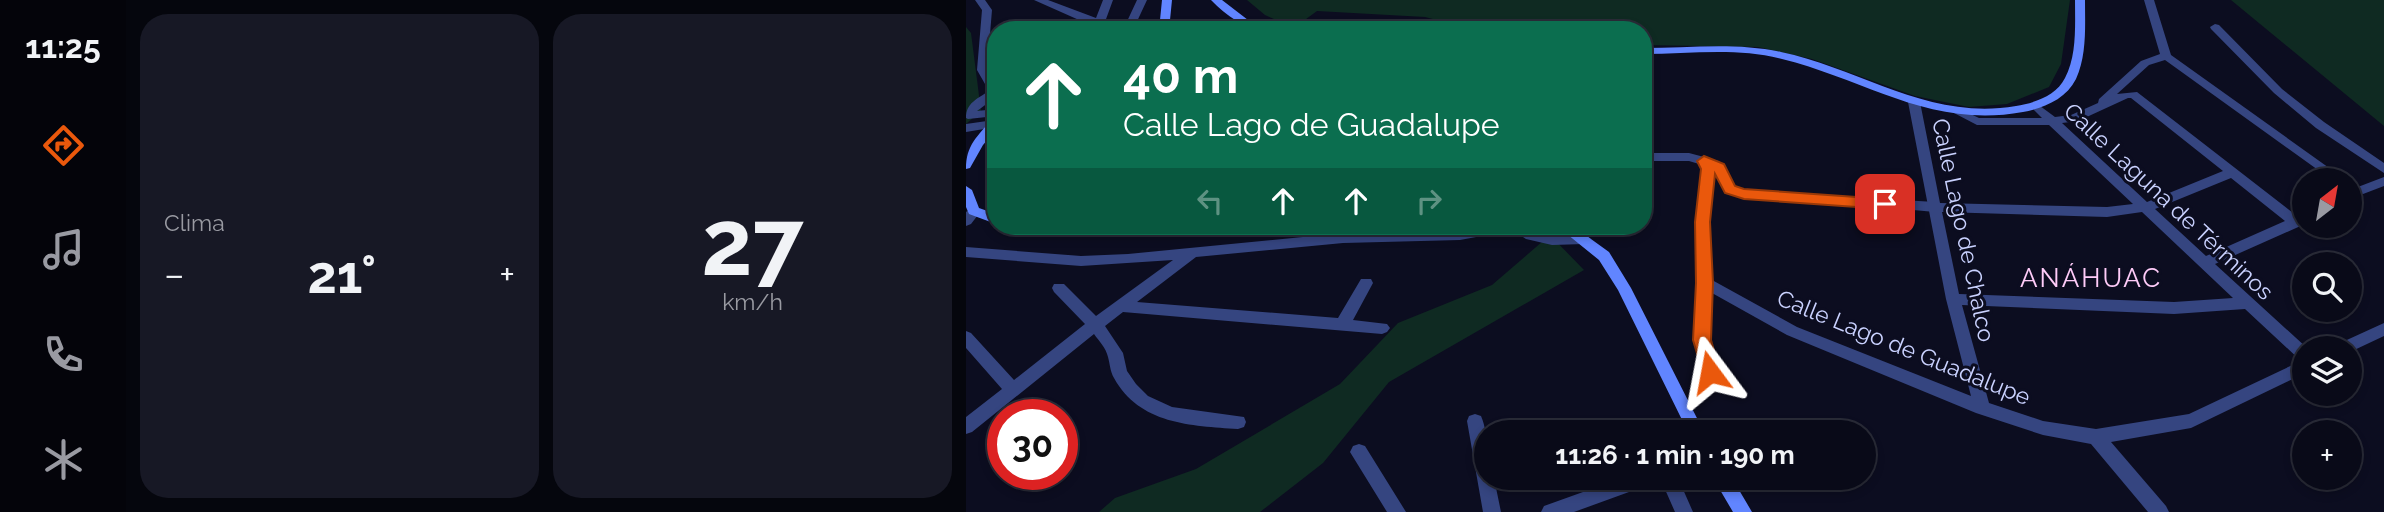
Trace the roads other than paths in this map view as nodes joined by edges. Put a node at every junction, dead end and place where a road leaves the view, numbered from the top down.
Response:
1 (980, 0) edge
2 (1040, 0) edge
3 (1108, 0) edge
4 (1142, 0) edge
5 (1167, 0) edge
6 (1216, 0) edge
7 (2080, 0) edge
8 (2149, 0) edge
9 (1089, 21) edge
10 (1100, 21) edge
11 (1132, 21) edge
12 (1165, 21) edge
13 (1243, 21) edge
14 (2215, 27) dead end
15 (1652, 52) edge
16 (2165, 55) junction
17 (987, 80) edge
18 (987, 97) edge
19 (1914, 102) junction
20 (2036, 106) junction
21 (2097, 107) junction
22 (1959, 113) junction
23 (987, 118) edge
24 (987, 121) edge
25 (2053, 121) junction
26 (966, 128) edge
27 (987, 130) edge
28 (1652, 157) edge
29 (1704, 161) junction
30 (966, 165) edge
31 (2323, 168) edge
32 (2384, 169) edge
33 (2233, 172) junction
34 (2384, 181) edge
35 (2362, 189) edge
36 (966, 190) edge
37 (1935, 207) junction
38 (2146, 207) junction
39 (2292, 214) edge
40 (970, 216) edge
41 (2292, 224) edge
42 (1431, 235) edge
43 (1529, 235) edge
44 (1578, 235) edge
45 (1584, 239) junction
46 (966, 252) edge
47 (1193, 253) junction
48 (2206, 262) junction
49 (1366, 283) dead end
50 (1705, 283) junction
51 (1059, 288) dead end
52 (1953, 299) junction
53 (2248, 303) junction
54 (1119, 306) junction
55 (1342, 324) junction
56 (1093, 326) junction
57 (1382, 328) dead end
58 (2384, 329) edge
59 (966, 337) edge
60 (2362, 339) edge
61 (2292, 344) edge
62 (1710, 372) dead end
63 (2292, 372) edge
64 (1012, 389) junction
65 (1982, 408) junction
66 (1690, 420) edge
67 (1238, 422) dead end
68 (966, 427) edge
69 (2096, 437) junction
70 (1359, 452) dead end
71 (1488, 490) edge
72 (1611, 490) edge
73 (1674, 490) edge
74 (1729, 490) edge
75 (1397, 512) edge
76 (1492, 512) edge
77 (1550, 512) edge
78 (1684, 512) edge
79 (1743, 512) edge
80 (2160, 512) edge

1 - 17 street
2 - 9 street
3 - 10 street
4 - 11 street
5 - 12 main road
6 - 13 main road
7 - 20 main road
8 - 16 street
14 - 32 street
15 - 19 main road
16 - 21 street
16 - 31 street
18 - 23 street
19 - 22 main road
19 - 37 street, Calle Lago de Chalco
20 - 22 main road
20 - 25 street, Calle Laguna de Términos
21 - 25 street
21 - 33 street
22 - 25 street
24 - 26 street
25 - 38 street, Calle Laguna de Términos
27 - 30 main road
28 - 29 street
29 - 37 street
29 - 50 street
33 - 38 street
33 - 39 street
34 - 35 street
36 - 40 main road
37 - 38 street
37 - 52 street, Calle Lago de Chalco
38 - 48 street, Calle Laguna de Términos
41 - 48 street
42 - 47 street
43 - 45 street
44 - 45 main road
45 - 66 main road
46 - 47 street
47 - 54 street
48 - 53 street, Calle Laguna de Términos
49 - 55 street
50 - 62 street
50 - 65 street, Calle Lago de Guadalupe
51 - 56 street
52 - 53 street
52 - 65 street, Calle Lago de Chalco
53 - 61 street, Calle Laguna de Términos
54 - 55 street
54 - 56 street
55 - 57 street
56 - 64 street
56 - 67 street
58 - 60 street
59 - 64 street
63 - 69 street, Calle Lago de Guadalupe
64 - 68 street
65 - 69 street, Calle Lago de Guadalupe
69 - 80 street
70 - 75 street
71 - 76 street
72 - 77 street
73 - 78 street
74 - 79 main road

